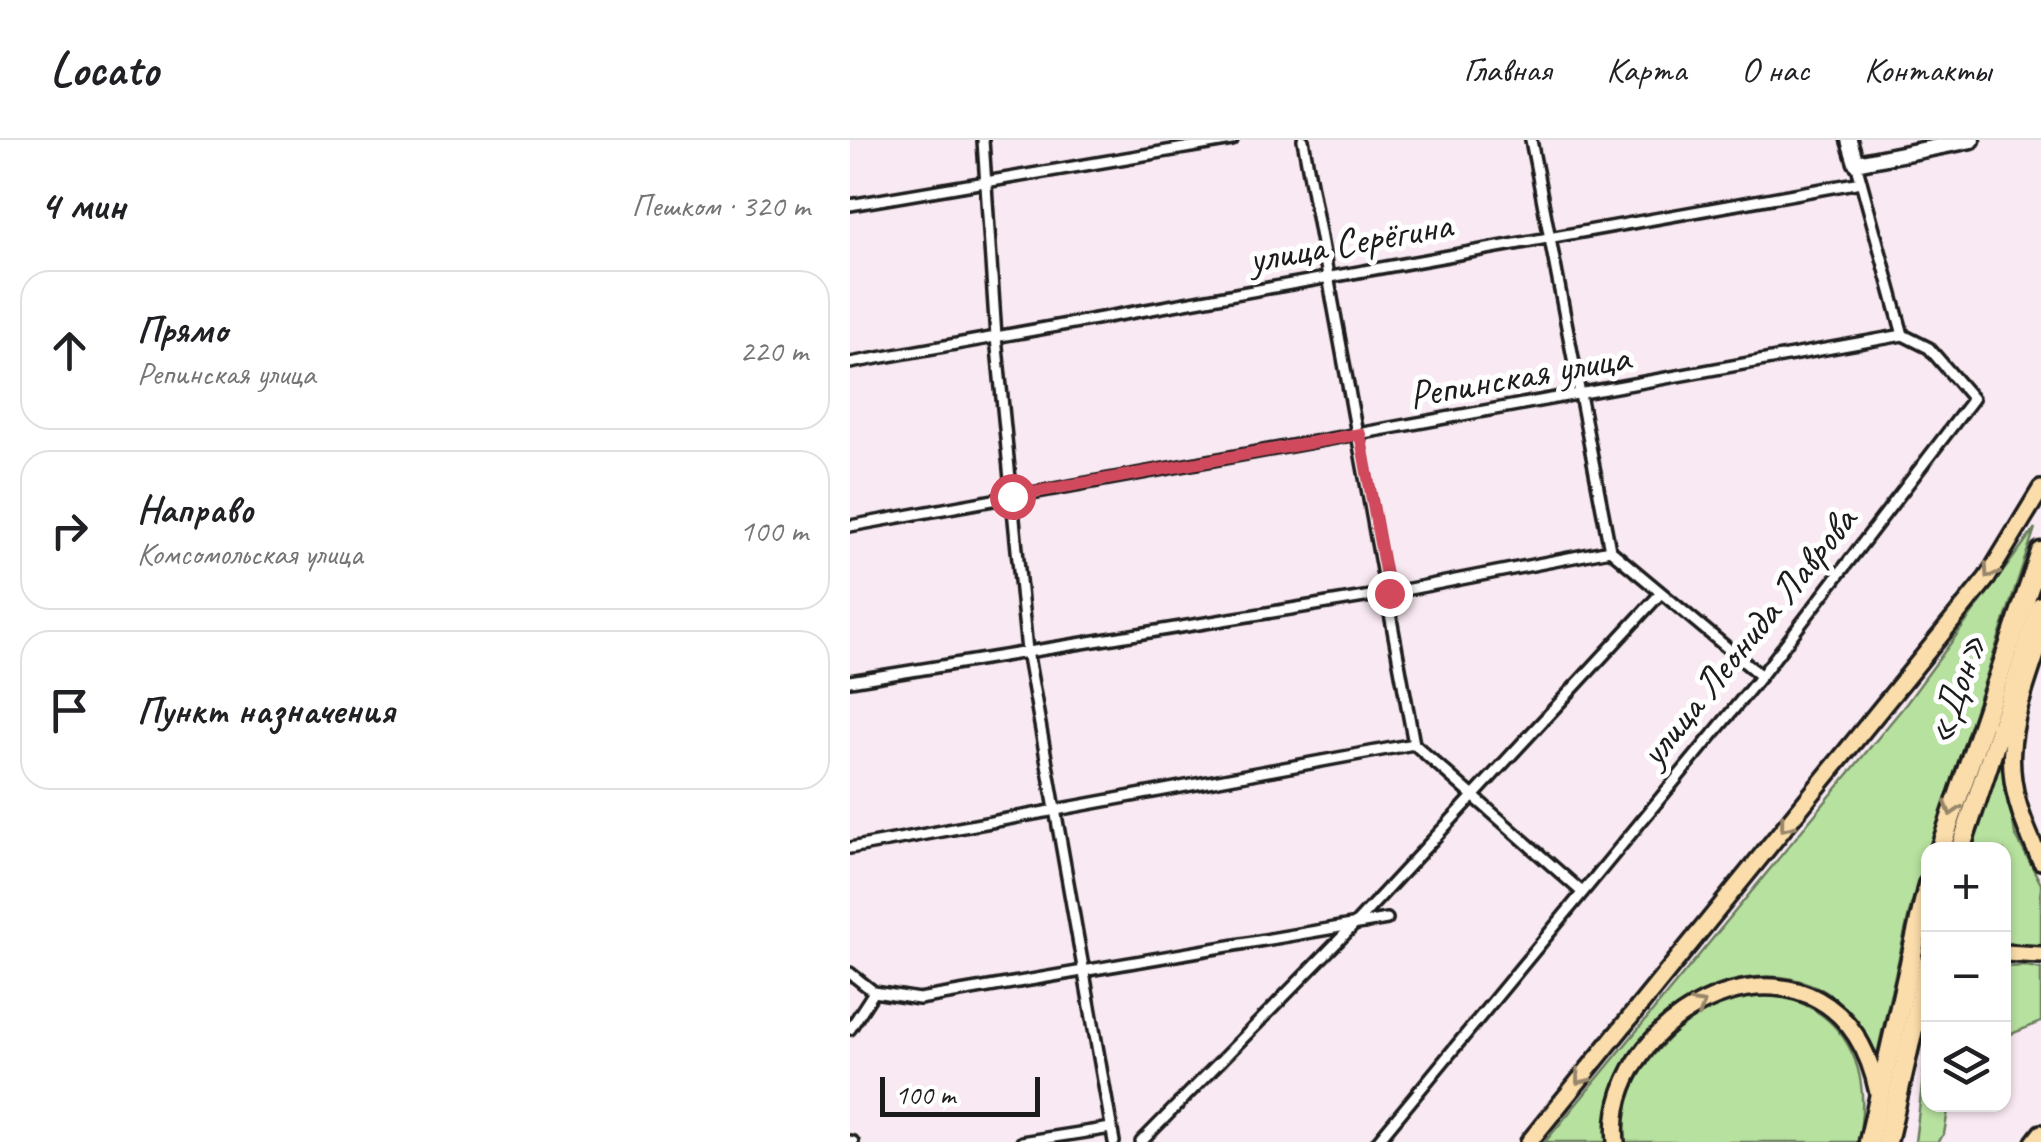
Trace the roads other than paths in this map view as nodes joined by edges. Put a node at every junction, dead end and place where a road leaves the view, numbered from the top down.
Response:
1 (983, 140) edge
2 (1232, 140) edge
3 (1303, 140) edge
4 (1532, 140) edge
5 (1849, 140) edge
6 (1972, 140) edge
7 (1856, 162) junction
8 (986, 180) junction
9 (1861, 182) junction
10 (850, 205) edge
11 (1553, 239) junction
12 (1329, 278) junction
13 (1903, 336) junction
14 (996, 337) junction
15 (850, 363) edge
16 (1579, 395) junction
17 (1360, 434) junction
18 (2041, 489) edge
19 (1012, 496) junction
20 (850, 526) edge
21 (1610, 550) junction
22 (2041, 552) edge
23 (1389, 593) junction
24 (1661, 593) junction
25 (2041, 606) edge
26 (2041, 640) edge
27 (1027, 651) junction
28 (1760, 676) junction
29 (850, 682) edge
30 (1414, 744) junction
31 (1474, 792) junction
32 (1053, 812) junction
33 (1943, 842) edge
34 (1963, 842) edge
35 (850, 848) edge
36 (2041, 861) edge
37 (1582, 892) junction
38 (1921, 913) edge
39 (1387, 919) dead end
40 (1354, 924) junction
41 (2011, 954) edge
42 (2041, 955) edge
43 (1082, 969) junction
44 (850, 972) edge
45 (874, 992) junction
46 (1921, 994) edge
47 (1921, 1013) edge
48 (850, 1028) edge
49 (1910, 1042) junction
50 (1878, 1093) junction
51 (1111, 1128) junction
52 (2041, 1136) edge
53 (1022, 1142) edge
54 (1114, 1142) edge
55 (1141, 1142) edge
56 (1377, 1142) edge
57 (1529, 1142) edge
58 (1616, 1142) edge
59 (1868, 1142) edge
60 (1887, 1142) edge
61 (2034, 1142) edge

1 - 8 street
2 - 8 street
3 - 12 street
4 - 11 street
5 - 7 street
6 - 7 street
7 - 9 street
8 - 10 street
8 - 14 street
9 - 11 street, улица Серёгина
9 - 13 street
11 - 12 street, улица Серёгина
11 - 16 street
12 - 14 street, улица Серёгина
12 - 17 street
13 - 16 street, Репинская улица
13 - 28 street, улица Леонида Лаврова
14 - 15 street, улица Серёгина
14 - 19 street
16 - 17 street, Репинская улица
16 - 21 street
17 - 19 street, Репинская улица
17 - 23 street
18 -> 57 main road
19 - 20 street, Репинская улица
19 - 27 street
21 - 23 street
21 - 24 street
22 -> 33 highway, «Дон»
23 - 27 street
23 - 30 street
24 - 28 street
24 - 31 street
25 - 34 highway, «Дон»
26 - 36 main road
27 - 29 street
27 - 32 street
28 - 37 street, улица Леонида Лаврова
30 - 31 street
30 - 32 street
31 - 37 street
31 - 40 street
32 - 35 street
32 - 43 street
37 - 56 street, улица Леонида Лаврова
38 - 50 highway
39 - 40 street
40 - 43 street
40 - 55 street
41 - 42 main road
43 - 45 street
43 - 51 street
44 - 45 street
45 - 48 street
46 - 49 highway
47 - 49 main road
49 - 60 highway
58 -> 50 main road
50 - 59 highway
51 - 53 street
51 - 54 street
52 - 61 main road

